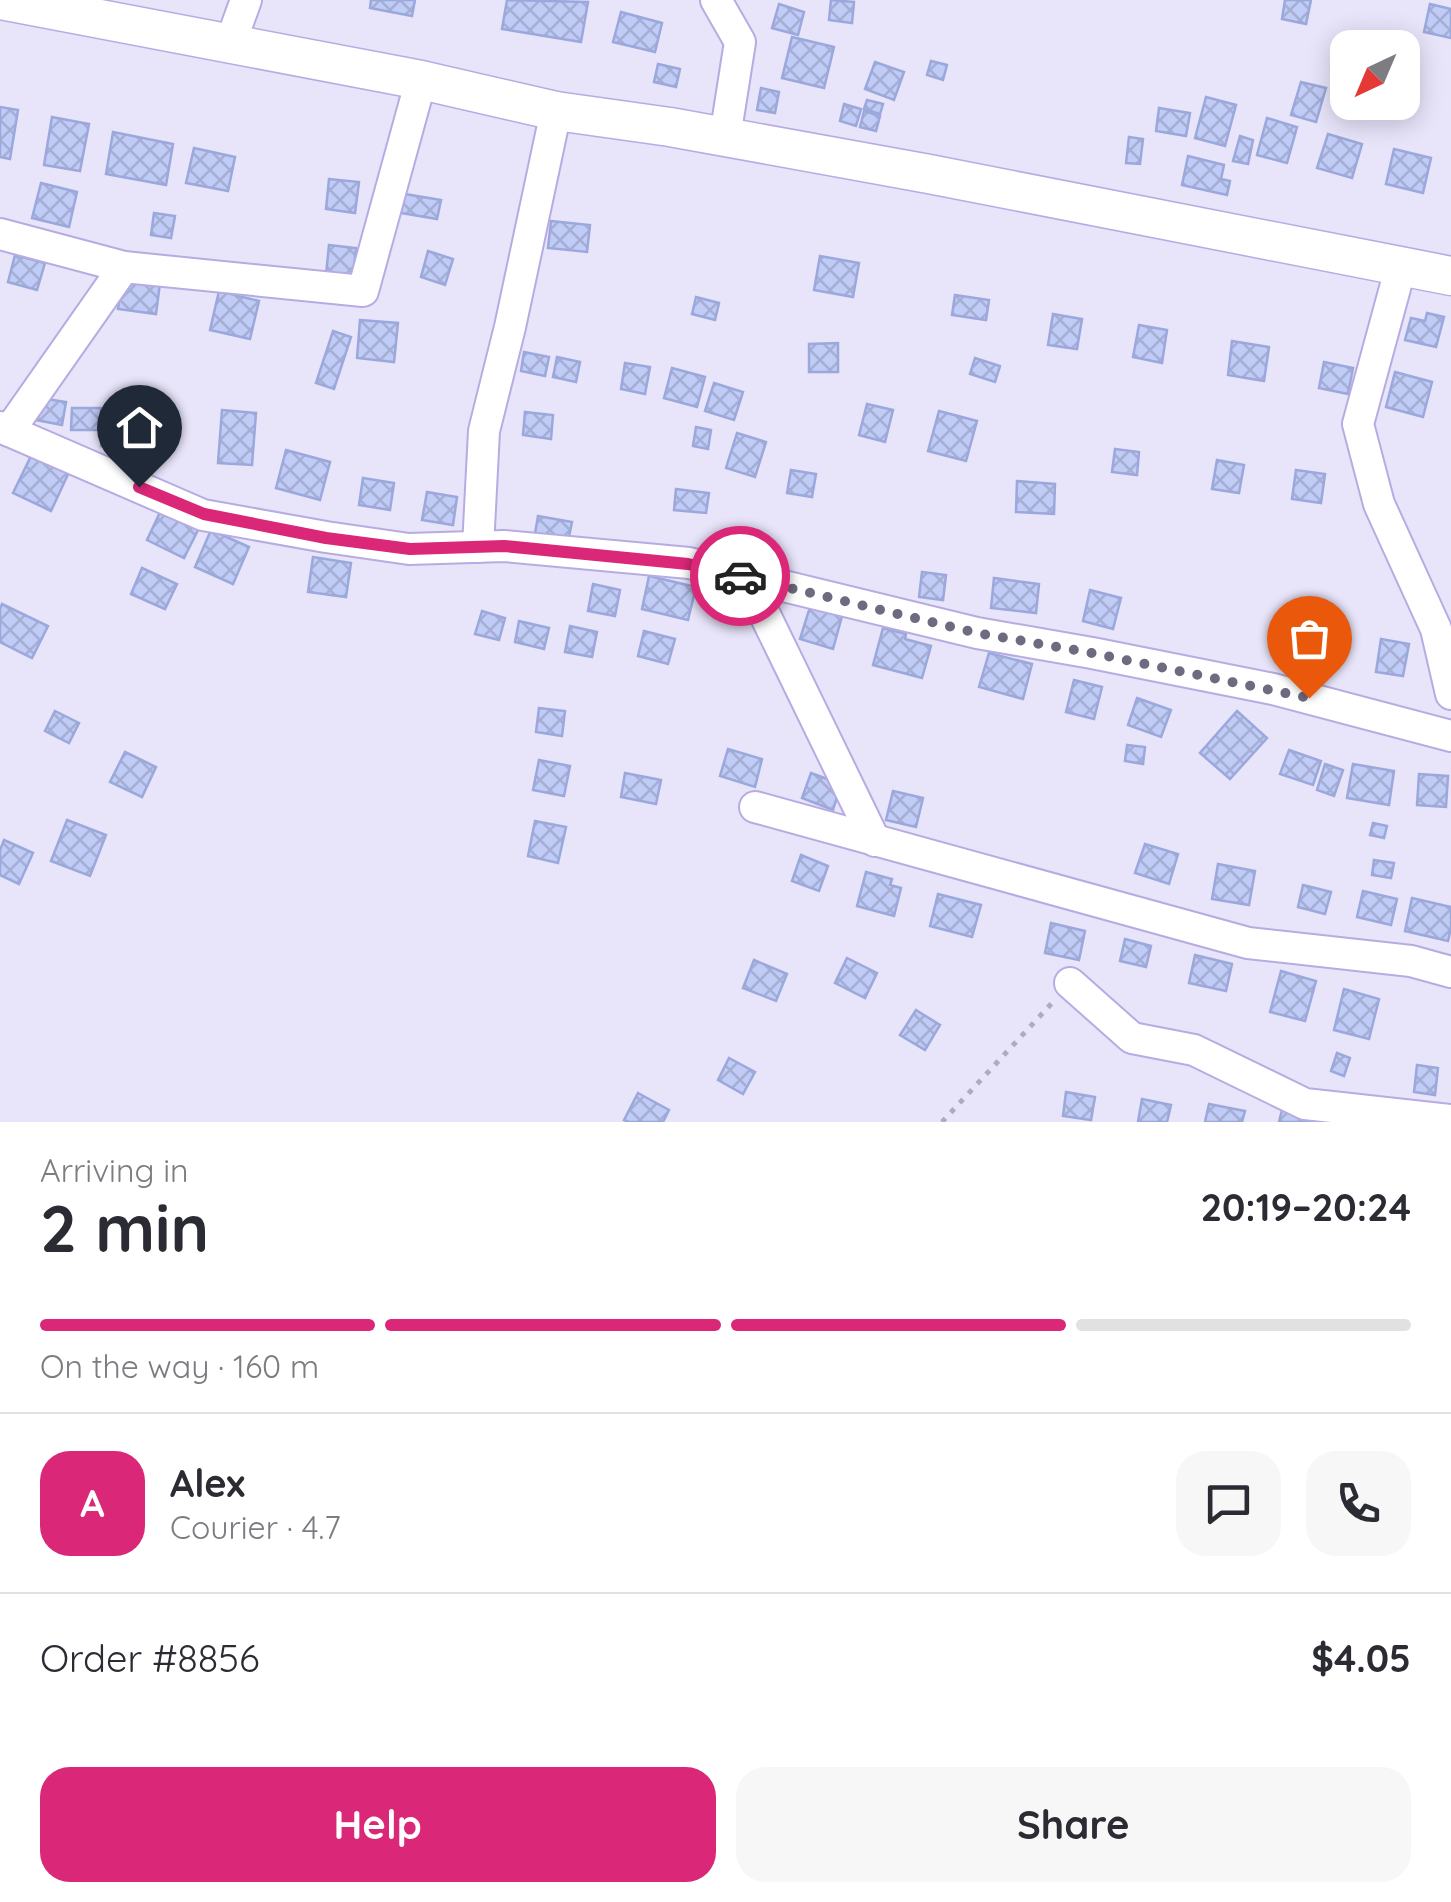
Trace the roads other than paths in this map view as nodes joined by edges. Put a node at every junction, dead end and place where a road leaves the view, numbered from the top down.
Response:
1 (0, 0) edge
2 (246, 0) edge
3 (716, 0) edge
4 (230, 44) junction
5 (421, 80) junction
6 (556, 111) junction
7 (726, 138) junction
8 (0, 234) edge
9 (1401, 266) junction
10 (124, 267) junction
11 (1451, 276) edge
12 (5, 429) edge
13 (478, 547) junction
14 (747, 578) junction
15 (1451, 694) edge
16 (1451, 736) edge
17 (755, 807) dead end
18 (875, 842) junction
19 (1451, 972) edge
20 (1070, 983) road end
21 (1391, 1118) edge
22 (1451, 1120) edge

1 - 4 street
2 - 4 street
3 - 7 street
4 - 5 street
5 - 6 street
5 - 10 street
6 - 7 street
6 - 13 street
7 - 9 street
8 - 10 street
9 - 11 street
9 - 15 street
10 - 12 street
12 - 13 street
13 - 14 street
14 - 16 street
14 - 18 street
17 - 18 street
18 - 19 street
20 - 21 street
21 - 22 street

